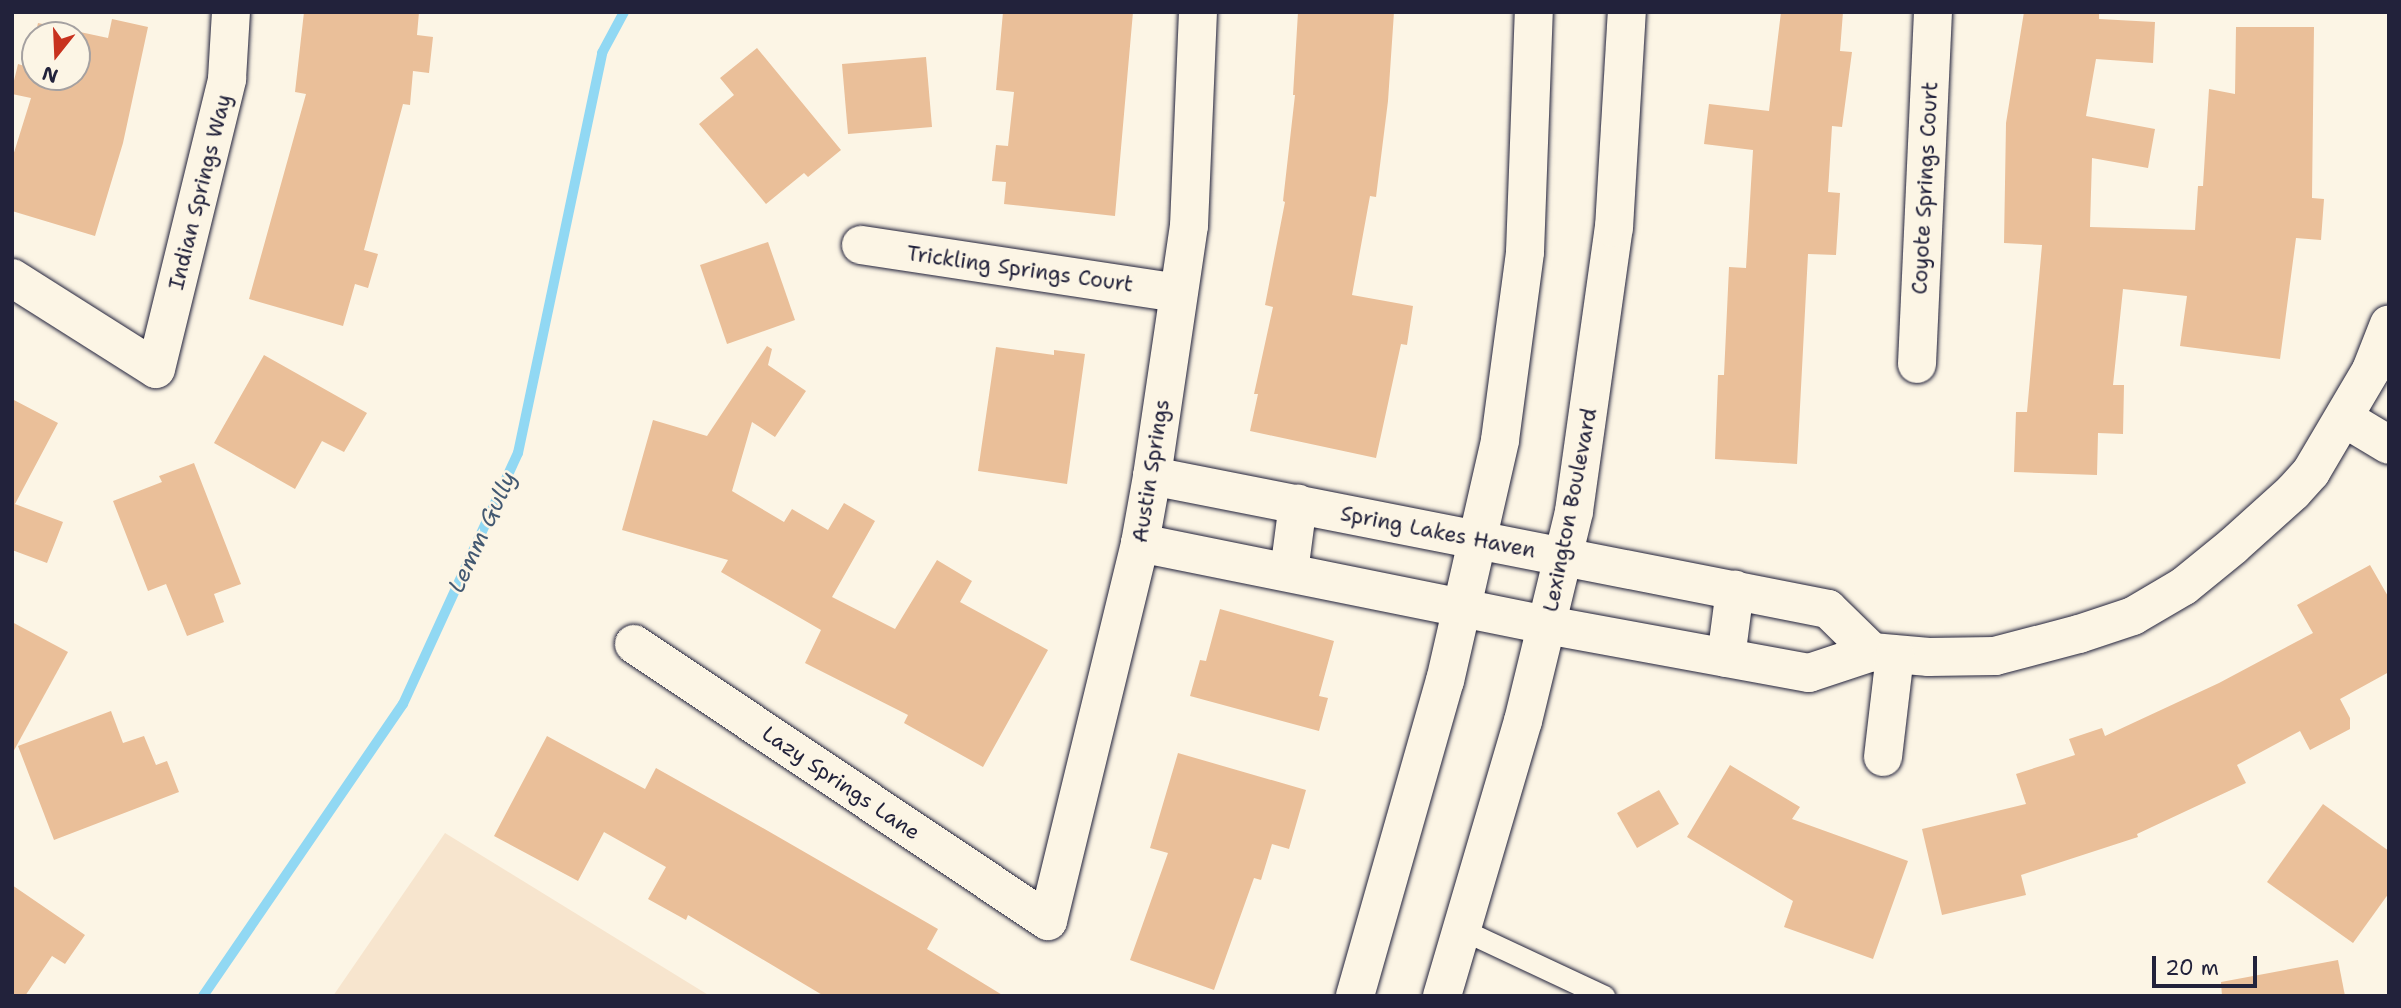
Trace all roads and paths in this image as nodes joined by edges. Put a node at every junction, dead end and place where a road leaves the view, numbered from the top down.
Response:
1 (232, 12) edge
2 (1198, 12) edge
3 (1534, 12) edge
4 (1628, 12) edge
5 (1934, 12) edge
6 (861, 246) dead end
7 (12, 278) edge
8 (1178, 293) junction
9 (2389, 324) edge
10 (1917, 364) dead end
11 (2344, 418) junction
12 (2389, 445) edge
13 (1152, 476) junction
14 (1298, 504) junction
15 (1476, 539) junction
16 (1140, 543) junction
17 (1563, 556) junction
18 (1289, 572) junction
19 (1735, 590) junction
20 (1461, 606) junction
21 (1548, 625) junction
22 (634, 644) dead end
23 (1884, 654) junction
24 (1726, 658) junction
25 (1883, 757) dead end
26 (1048, 921) joint
27 (1463, 930) junction
28 (1355, 996) edge
29 (1442, 996) edge
30 (1604, 996) edge

1 - 7 street, Indian Springs Way
2 - 8 street, Austin Springs
3 - 15 street
4 - 17 street, Lexington Boulevard
5 - 10 street, Coyote Springs Court
6 - 8 street, Trickling Springs Court
8 - 13 street, Austin Springs
9 - 11 street
11 - 12 street
11 - 23 street
13 - 14 street, Spring Lakes Haven
13 - 16 street, Austin Springs
14 - 15 street, Spring Lakes Haven
14 - 18 street
15 - 17 street, Spring Lakes Haven
15 - 20 street
16 - 18 street
16 - 26 street, Austin Springs
17 - 19 street, Spring Lakes Haven
17 - 21 street, Lexington Boulevard
18 - 20 street
19 - 23 street, Spring Lakes Haven
19 - 24 street
20 - 21 street
20 - 28 street
21 - 24 street
21 - 27 street, Lexington Boulevard
22 - 26 street, Lazy Springs Lane
23 - 24 street
23 - 25 street
27 - 29 street, Lexington Boulevard
27 - 30 lane

